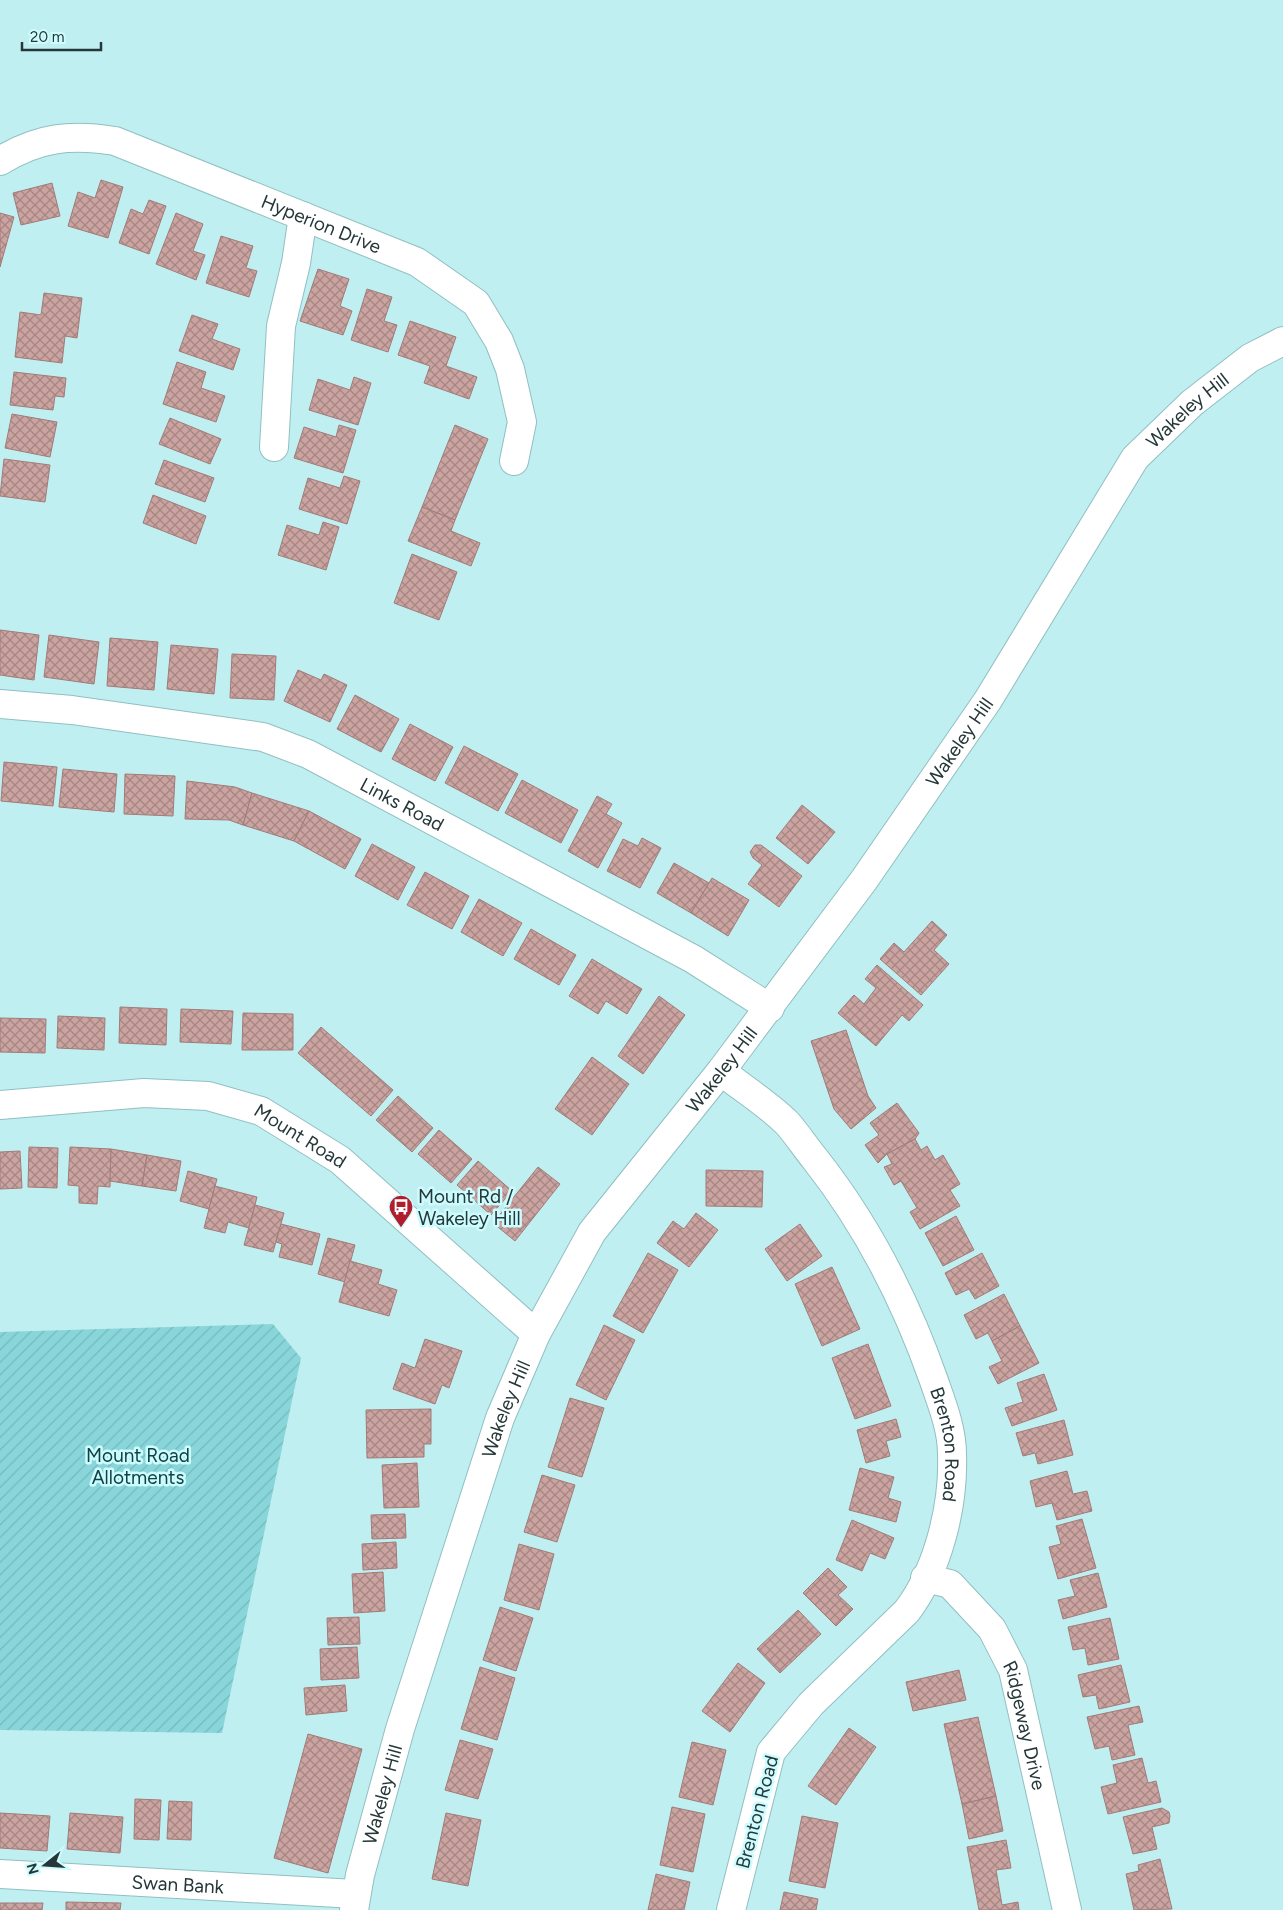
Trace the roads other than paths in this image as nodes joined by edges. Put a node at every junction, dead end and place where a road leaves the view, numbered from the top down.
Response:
1 (0, 161) edge
2 (303, 216) junction
3 (1283, 341) edge
4 (274, 447) dead end
5 (514, 461) dead end
6 (0, 704) edge
7 (770, 1008) junction
8 (721, 1072) junction
9 (0, 1105) edge
10 (536, 1334) junction
11 (925, 1578) junction
12 (0, 1874) edge
13 (354, 1902) edge
14 (731, 1910) edge
15 (1067, 1910) edge

1 - 2 street, Hyperion Drive
2 - 4 street
2 - 5 street, Hyperion Drive
3 - 7 street, Wakeley Hill
6 - 7 street, Links Road
7 - 8 street, Wakeley Hill
8 - 10 street, Wakeley Hill
8 - 11 street, Brenton Road
9 - 10 street, Mount Road
10 - 13 street, Wakeley Hill
11 - 14 street, Brenton Road
11 - 15 street, Ridgeway Drive
12 - 13 street, Swan Bank

